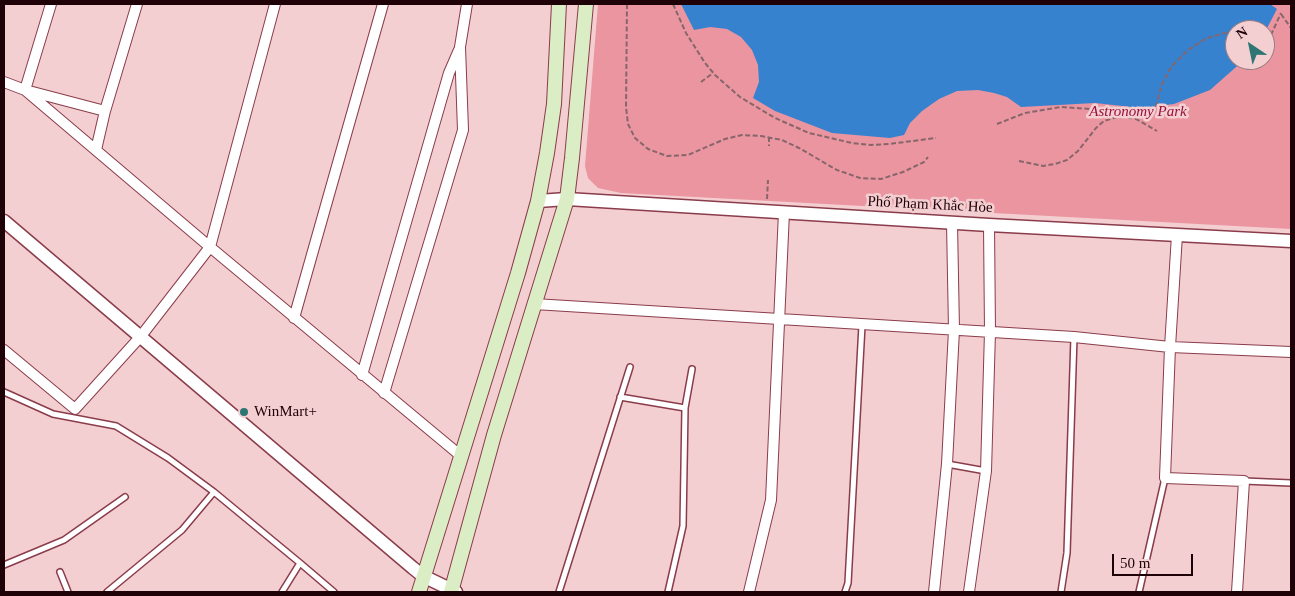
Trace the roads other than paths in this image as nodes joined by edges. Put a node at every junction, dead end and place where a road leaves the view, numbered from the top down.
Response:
1 (50, 4) edge
2 (137, 4) edge
3 (275, 4) edge
4 (383, 4) edge
5 (467, 4) edge
6 (559, 4) edge
7 (586, 4) edge
8 (460, 47) junction
9 (4, 82) edge
10 (25, 90) junction
11 (105, 111) junction
12 (96, 150) junction
13 (567, 199) junction
14 (538, 202) junction
15 (784, 212) junction
16 (4, 221) edge
17 (952, 223) junction
18 (989, 225) junction
19 (1178, 235) junction
20 (1291, 241) edge
21 (210, 247) junction
22 (534, 304) junction
23 (294, 318) junction
24 (779, 319) junction
25 (862, 324) junction
26 (954, 330) junction
27 (990, 332) junction
28 (141, 336) junction
29 (1074, 337) junction
30 (1170, 347) junction
31 (4, 350) edge
32 (1291, 352) edge
33 (630, 367) dead end
34 (692, 369) dead end
35 (362, 375) junction
36 (4, 392) edge
37 (384, 393) junction
38 (620, 397) junction
39 (685, 408) junction
40 (461, 456) junction
41 (947, 464) junction
42 (986, 471) junction
43 (1165, 478) junction
44 (1244, 482) junction
45 (1291, 483) edge
46 (214, 492) junction
47 (125, 497) dead end
48 (300, 563) junction
49 (4, 565) edge
50 (60, 572) dead end
51 (423, 576) junction
52 (68, 592) edge
53 (108, 592) edge
54 (282, 592) edge
55 (334, 592) edge
56 (419, 592) edge
57 (453, 592) edge
58 (560, 592) edge
59 (668, 592) edge
60 (749, 592) edge
61 (846, 592) edge
62 (934, 592) edge
63 (969, 592) edge
64 (1061, 592) edge
65 (1139, 592) edge
66 (1237, 592) edge

1 - 10 street
2 - 11 street
3 - 21 street
4 - 23 street
5 - 8 street
6 - 14 main road
7 - 13 main road
8 - 35 street
8 - 37 street
9 - 10 street
10 - 11 street
10 - 12 street
11 - 12 street
12 - 21 street
13 - 14 street, Phố Phạm Khắc Hòe
13 - 15 street, Phố Phạm Khắc Hòe
13 - 22 main road
14 - 40 main road
15 - 17 street, Phố Phạm Khắc Hòe
15 - 24 street
16 - 28 street
17 - 18 street, Phố Phạm Khắc Hòe
17 - 26 street
18 - 19 street, Phố Phạm Khắc Hòe
18 - 27 street
19 - 20 street, Phố Phạm Khắc Hòe
19 - 30 street
21 - 23 street
21 - 28 street
22 - 24 street
22 - 57 main road
23 - 35 street
24 - 25 street
24 - 60 street
25 - 26 street
25 - 61 lane
26 - 27 street
26 - 41 street
27 - 29 street
27 - 42 street
28 - 31 street
28 - 51 street
29 - 30 street
29 - 64 lane
30 - 32 street
30 - 43 street
33 - 38 lane
34 - 39 lane
35 - 37 street
36 - 46 lane
37 - 40 street
38 - 39 lane
38 - 58 lane
39 - 59 lane
40 - 51 main road
41 - 42 lane
41 - 62 street
42 - 63 street
43 - 44 street
43 - 65 lane
44 - 45 lane
44 - 66 street
46 - 48 lane
46 - 53 lane
47 - 49 lane
48 - 54 lane
48 - 55 lane
50 - 52 lane
51 - 56 main road
51 - 57 street

